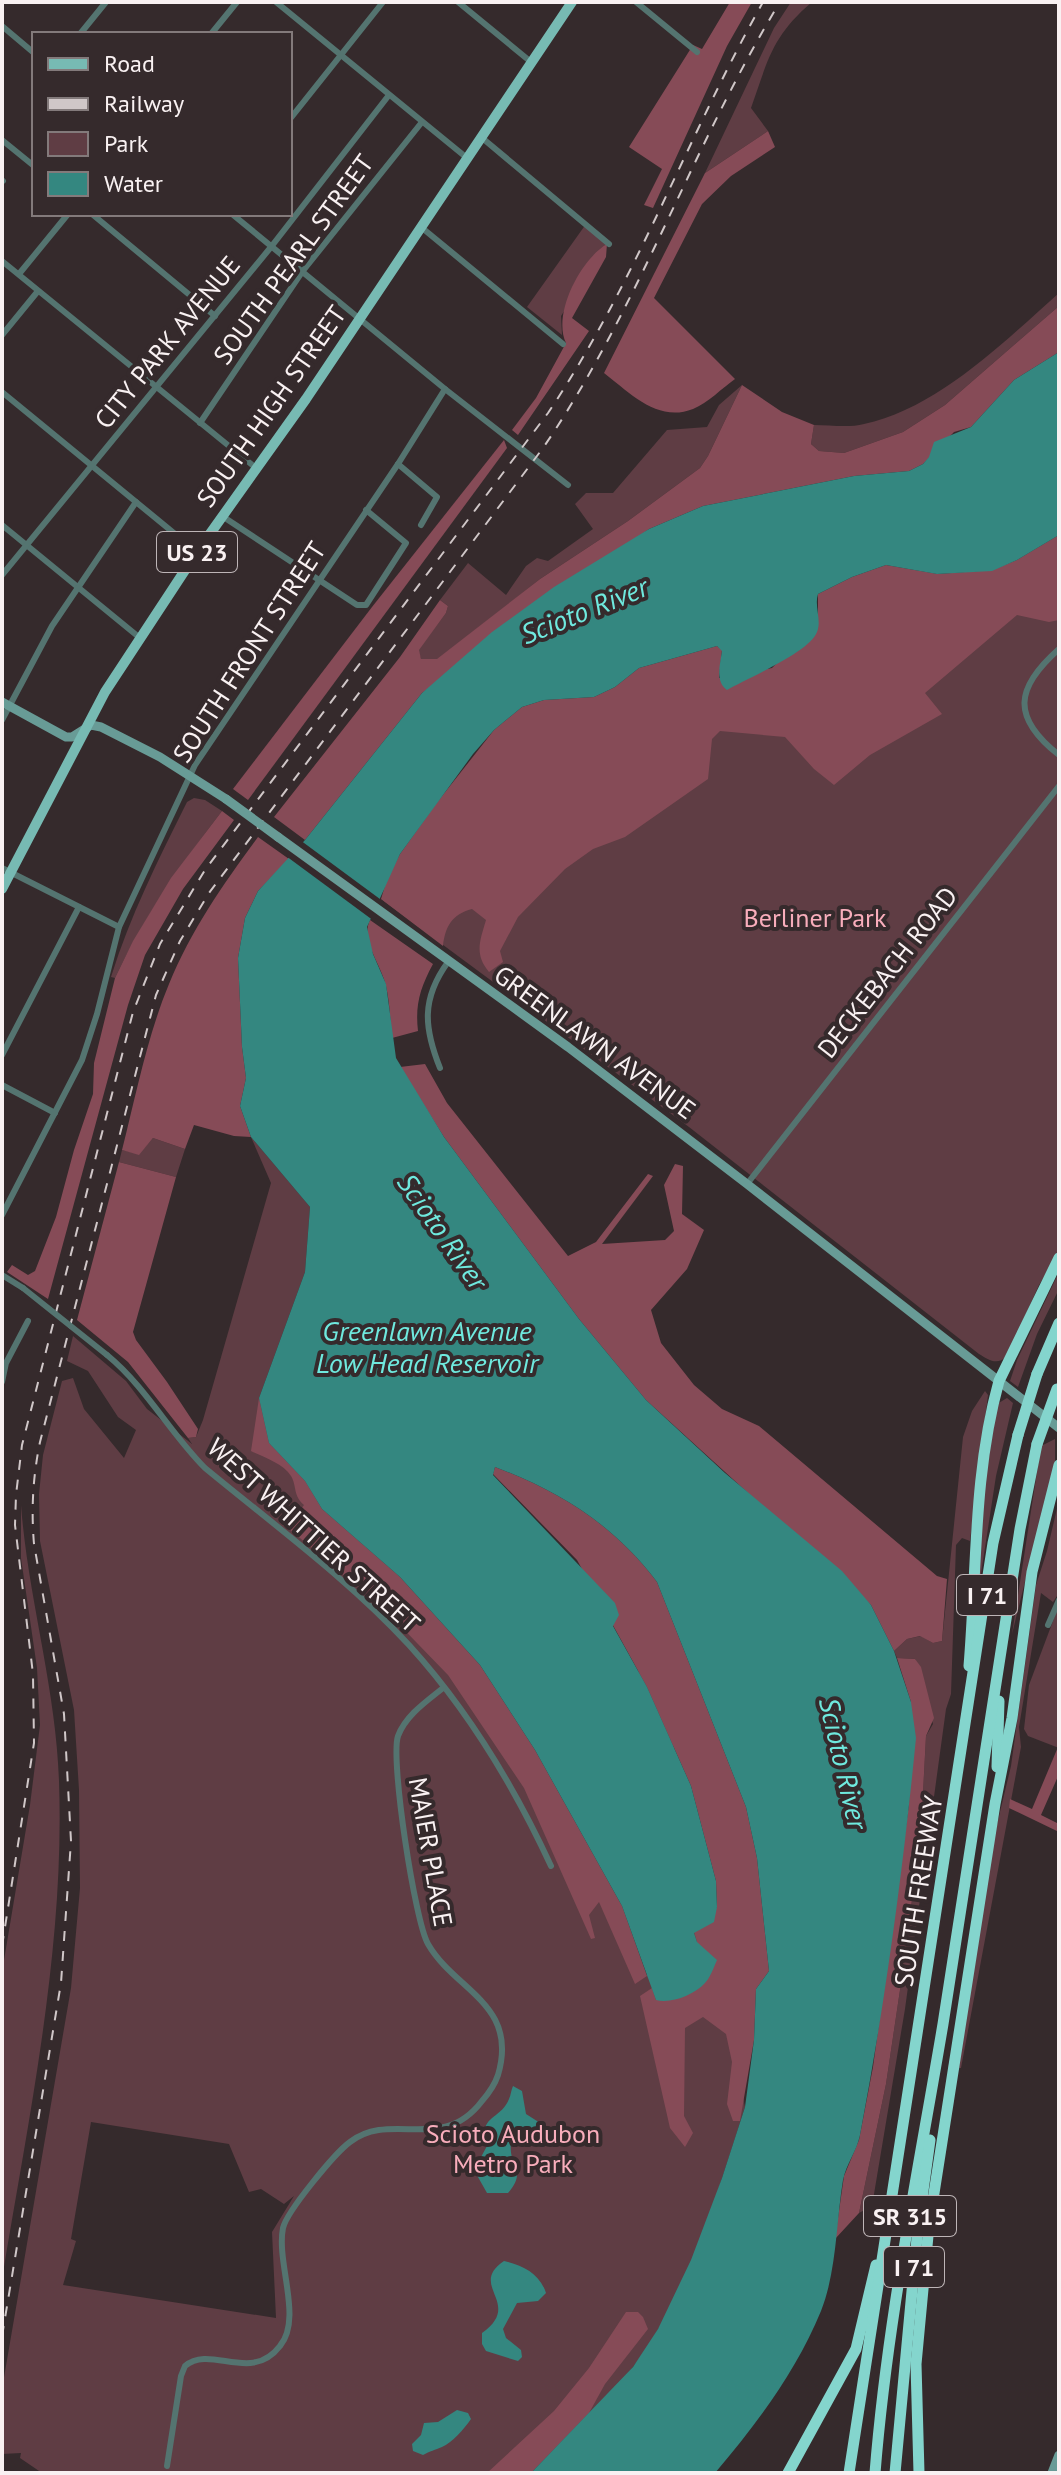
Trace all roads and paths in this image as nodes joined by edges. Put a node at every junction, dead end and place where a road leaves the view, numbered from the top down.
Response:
1 (106, 2) edge
2 (237, 2) edge
3 (276, 2) edge
4 (383, 2) edge
5 (458, 2) edge
6 (572, 2) edge
7 (636, 2) edge
8 (2, 26) edge
9 (82, 32) edge
10 (213, 32) edge
11 (32, 51) edge
12 (697, 52) dead end
13 (340, 55) junction
14 (531, 62) junction
15 (389, 95) junction
16 (292, 116) edge
17 (422, 122) junction
18 (481, 137) junction
19 (2, 140) edge
20 (467, 158) junction
21 (32, 164) edge
22 (66, 216) edge
23 (94, 216) edge
24 (234, 216) edge
25 (421, 227) junction
26 (609, 244) dead end
27 (271, 247) junction
28 (2, 261) edge
29 (302, 272) junction
30 (19, 274) junction
31 (38, 291) junction
32 (215, 316) junction
33 (359, 319) junction
34 (2, 335) edge
35 (563, 344) dead end
36 (156, 387) junction
37 (445, 389) junction
38 (2, 392) edge
39 (200, 423) junction
40 (398, 464) junction
41 (91, 466) junction
42 (256, 468) junction
43 (568, 485) dead end
44 (136, 502) junction
45 (366, 510) junction
46 (222, 516) junction
47 (2, 525) edge
48 (421, 525) dead end
49 (27, 546) junction
50 (197, 552) junction
51 (2, 575) edge
52 (318, 579) junction
53 (78, 588) junction
54 (140, 638) junction
55 (1059, 649) edge
56 (5, 704) edge
57 (2, 720) edge
58 (85, 729) junction
59 (1059, 755) edge
60 (192, 776) junction
61 (1059, 786) edge
62 (6, 870) edge
63 (2, 889) edge
64 (79, 907) junction
65 (119, 927) junction
66 (448, 962) junction
67 (2, 1055) edge
68 (440, 1068) dead end
69 (2, 1085) edge
70 (55, 1113) junction
71 (747, 1184) junction
72 (2, 1215) edge
73 (1059, 1258) edge
74 (2, 1275) edge
75 (28, 1321) dead end
76 (1059, 1323) edge
77 (999, 1381) junction
78 (2, 1382) edge
79 (1058, 1387) edge
80 (1059, 1428) edge
81 (1059, 1465) edge
82 (1059, 1600) edge
83 (1048, 1625) dead end
84 (1001, 1646) junction
85 (443, 1688) junction
86 (961, 1756) junction
87 (995, 1804) junction
88 (551, 1866) dead end
89 (936, 2067) junction
90 (898, 2167) junction
91 (1059, 2455) edge
92 (167, 2466) dead end
93 (896, 2470) edge
94 (788, 2473) edge
95 (850, 2473) edge
96 (875, 2473) edge
97 (919, 2473) edge
98 (1052, 2473) edge

1 - 9 street
2 - 10 street
3 - 13 street
4 - 13 street
5 - 14 street
6 - 14 main road, SOUTH HIGH STREET / US 23
7 - 12 street
8 - 11 street
13 - 15 street
13 - 16 street
14 - 18 main road, SOUTH HIGH STREET / US 23
15 - 17 street
15 - 27 street, CITY PARK AVENUE
17 - 20 street
17 - 29 street, SOUTH PEARL STREET
18 - 20 main road, SOUTH HIGH STREET / US 23
18 - 26 street
19 - 21 street
20 - 25 main road, SOUTH HIGH STREET / US 23
22 - 30 street
23 - 32 street
24 - 27 street
25 - 33 main road, SOUTH HIGH STREET / US 23
25 - 35 street
27 - 29 street
27 - 32 street, CITY PARK AVENUE
28 - 30 street
29 - 33 street
29 - 39 street, SOUTH PEARL STREET
30 - 31 street
31 - 34 street
31 - 36 street
32 - 36 street, CITY PARK AVENUE
33 - 37 street
33 - 42 main road, SOUTH HIGH STREET / US 23
36 - 39 street
36 - 41 street, CITY PARK AVENUE
37 - 40 street, SOUTH FRONT STREET
37 - 43 street
38 - 41 street
39 - 42 street
40 - 45 street, SOUTH FRONT STREET
40 - 48 street
41 - 44 street
41 - 49 street, CITY PARK AVENUE
42 - 46 main road, SOUTH HIGH STREET / US 23
44 - 50 street
44 - 53 street
45 - 52 street, SOUTH FRONT STREET
45 - 52 street
46 - 50 main road, SOUTH HIGH STREET / US 23
46 - 52 street
47 - 49 street
49 - 51 street, CITY PARK AVENUE
49 - 53 street
50 - 54 main road, SOUTH HIGH STREET / US 23
52 - 60 street, SOUTH FRONT STREET
53 - 54 street
53 - 56 street
54 - 58 main road, SOUTH HIGH STREET / US 23
55 - 59 street
56 - 57 street
56 - 58 main road, GREENLAWN AVENUE
58 - 60 main road, GREENLAWN AVENUE
58 - 62 main road, SOUTH HIGH STREET / US 23
60 - 65 street, SOUTH FRONT STREET
60 - 66 main road, GREENLAWN AVENUE, bridge
61 - 71 street, DECKEBACH ROAD
62 - 63 main road, SOUTH HIGH STREET / US 23
62 - 64 street
64 - 65 street
64 - 67 street
65 - 70 street, SOUTH FRONT STREET
66 - 68 street
66 - 71 main road, GREENLAWN AVENUE
69 - 70 street
70 - 72 street, SOUTH FRONT STREET
71 - 77 main road, GREENLAWN AVENUE
73 - 77 highway
74 - 85 street, WEST WHITTIER STREET, bridge
75 - 78 street
76 - 86 highway, SOUTH FREEWAY / I 71, bridge
77 - 80 main road, GREENLAWN AVENUE
77 - 86 highway
79 - 84 highway, SOUTH FREEWAY / I 71, bridge
81 - 87 highway
82 - 83 street
84 - 87 highway
84 - 89 highway, SOUTH FREEWAY / I 71
85 - 88 street, WEST WHITTIER STREET
85 - 92 street, MAIER PLACE
86 - 90 highway, SOUTH FREEWAY / I 71
87 - 97 highway
89 - 93 highway, I 71
89 - 96 highway, SOUTH FREEWAY / SR 315
90 - 94 highway, I 71
90 - 95 highway, SOUTH FREEWAY / SR 315
91 - 98 main road

